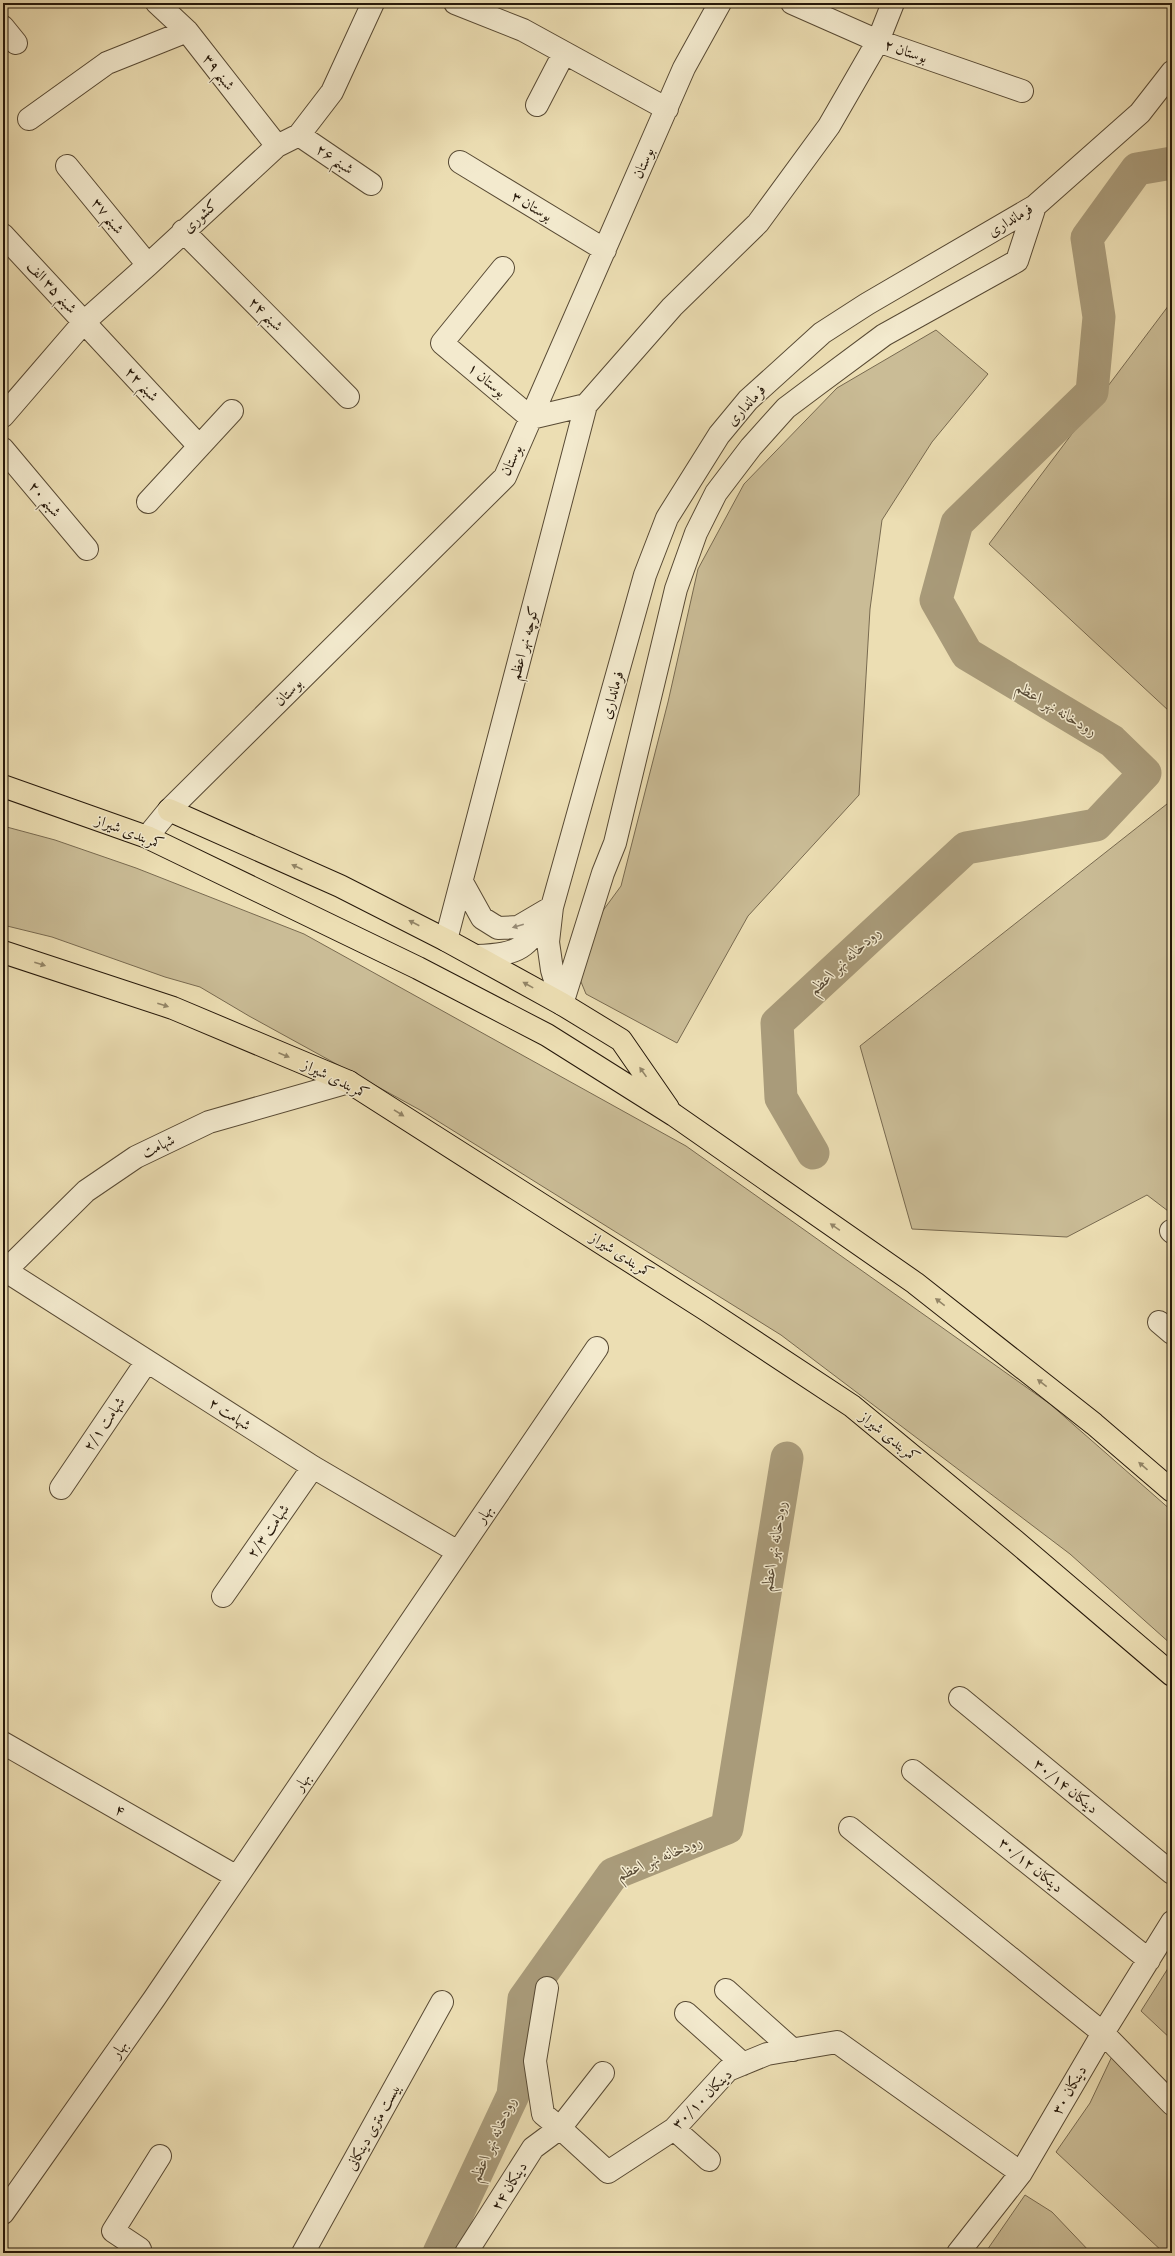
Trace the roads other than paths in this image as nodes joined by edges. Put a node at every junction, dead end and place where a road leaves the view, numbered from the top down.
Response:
1 (157, 3) edge
2 (373, 3) edge
3 (455, 3) edge
4 (720, 3) edge
5 (792, 3) edge
6 (893, 3) edge
7 (187, 31) junction
8 (878, 41) junction
9 (564, 53) junction
10 (1172, 72) edge
11 (1022, 91) dead end
12 (537, 104) dead end
13 (667, 109) junction
14 (29, 119) dead end
15 (299, 135) junction
16 (277, 146) junction
17 (460, 162) dead end
18 (67, 166) dead end
19 (371, 184) dead end
20 (1035, 206) junction
21 (183, 231) junction
22 (3, 235) edge
23 (605, 250) junction
24 (148, 265) junction
25 (503, 268) dead end
26 (84, 322) junction
27 (348, 397) dead end
28 (586, 405) junction
29 (232, 411) dead end
30 (3, 416) edge
31 (531, 418) junction
32 (200, 446) junction
33 (3, 449) edge
34 (148, 502) dead end
35 (87, 548) dead end
36 (3, 786) edge
37 (169, 810) junction
38 (147, 837) junction
39 (462, 882) junction
40 (552, 907) junction
41 (446, 940) junction
42 (3, 952) edge
43 (476, 956) junction
44 (562, 1004) junction
45 (349, 1082) junction
46 (674, 1115) junction
47 (4, 1272) edge
48 (597, 1348) dead end
49 (147, 1361) junction
50 (313, 1467) junction
51 (61, 1488) dead end
52 (1172, 1491) edge
53 (458, 1552) junction
54 (222, 1596) dead end
55 (1172, 1674) edge
56 (960, 1698) dead end
57 (3, 1742) edge
58 (913, 1771) dead end
59 (850, 1828) dead end
60 (1172, 1873) edge
61 (237, 1877) junction
62 (1172, 1922) edge
63 (1149, 1960) junction
64 (547, 1988) dead end
65 (726, 1990) dead end
66 (442, 2002) dead end
67 (686, 2013) dead end
68 (1103, 2033) junction
69 (793, 2050) junction
70 (742, 2064) junction
71 (602, 2073) dead end
72 (1172, 2104) edge
73 (560, 2128) junction
74 (674, 2129) junction
75 (160, 2156) dead end
76 (710, 2160) dead end
77 (1021, 2173) junction
78 (3, 2213) edge
79 (138, 2253) edge
80 (304, 2253) edge
81 (466, 2253) edge
82 (958, 2253) edge

1 - 7 street, ۳۹ شبنم
2 - 15 street, کشوری
3 - 9 street
4 - 13 street, بوستان
5 - 8 street, ۲ بوستان
6 - 8 street
7 - 14 street
7 - 16 street, ۳۹ شبنم
8 - 11 street, ۲ بوستان
8 - 28 street
9 - 12 street
9 - 13 street
10 - 20 street, فرمانداری
13 - 23 street, بوستان
15 - 16 street, کشوری
15 - 19 street, ۲۶ شبنم
16 - 21 street, کشوری
17 - 23 street, ۳ بوستان
18 - 24 street, ۳۷ شبنم
20 - 40 street, فرمانداری
20 - 44 street
21 - 24 street, کشوری
21 - 27 street, ۲۴ شبنم
22 - 26 street, شبنم ۳۵ الف
23 - 31 street, بوستان
24 - 26 street, کشوری
25 - 31 street, ۱ بوستان
26 - 30 street, کشوری
26 - 32 street, ۲۲ شبنم
28 - 31 street
28 - 39 street, کوچه نهر اعظم
29 - 32 street
31 - 37 street, بوستان
32 - 34 street
33 - 35 street, ۲۰ شبنم
36 - 38 highway, کمربندی شیراز
37 - 38 street, بوستان
41 -> 37 highway
38 - 46 highway, کمربندی شیراز
40 -> 39 street
39 - 41 street, کوچه نهر اعظم
40 - 43 street, فرمانداری
40 - 44 street, فرمانداری
41 - 43 highway
42 -> 45 highway, کمربندی شیراز
44 -> 43 highway
46 -> 44 highway
45 - 47 street, شهامت
45 -> 55 highway, کمربندی شیراز
52 -> 46 highway, کمربندی شیراز
47 - 49 street, ۲ شهامت
48 - 53 street, بهار
49 - 50 street, ۲ شهامت
49 - 51 street, ۲/۱ شهامت
50 - 53 street, ۲ شهامت
50 - 54 street, ۲/۳ شهامت
53 - 61 street, بهار
56 - 60 street, ۳۰/۱۴ دینکان
57 - 61 street, ۴
58 - 63 street, ۳۰/۱۲ دینکان
59 - 68 street
61 - 78 street, بهار
62 - 63 street, ۳۰ دینکان
63 - 68 street, ۳۰ دینکان
64 - 73 street
65 - 69 street
66 - 80 street, بیست متری دینکانی
67 - 70 street
68 - 72 street
68 - 77 street, ۳۰ دینکان
69 - 70 street, ۳۰/۱۰ دینکان
69 - 77 street, ۳۰/۱۰ دینکان
70 - 74 street, ۳۰/۱۰ دینکان
71 - 73 street, ۲۴ دینکان
73 - 74 street, ۳۰/۱۰ دینکان
73 - 81 street, ۲۴ دینکان
74 - 76 street
75 - 79 street
77 - 82 street, ۳۰ دینکان

